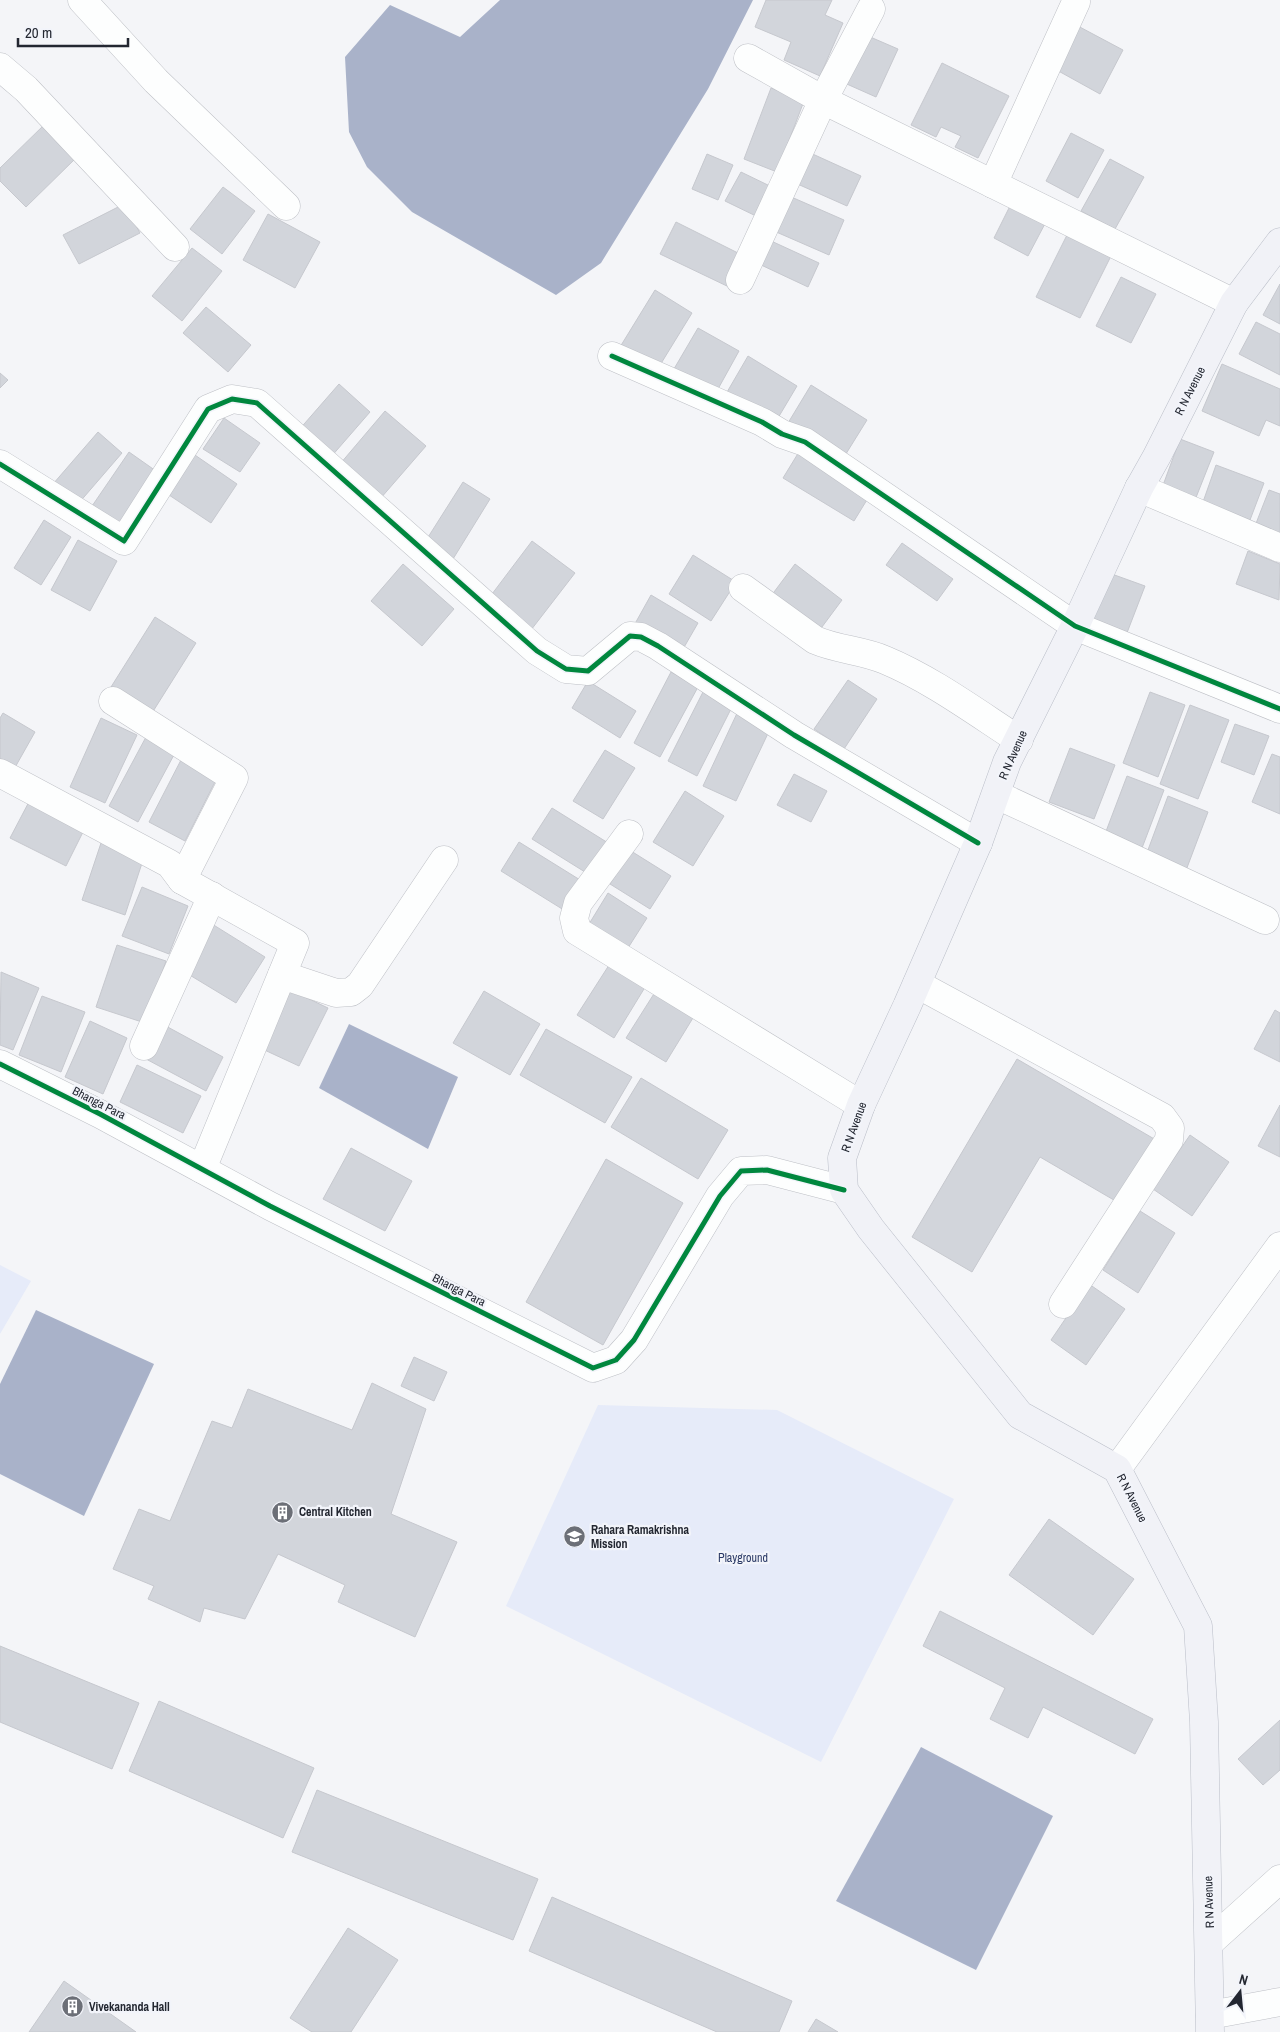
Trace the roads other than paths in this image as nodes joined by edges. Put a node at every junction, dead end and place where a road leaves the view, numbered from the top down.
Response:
1 (82, 0) edge
2 (1076, 2) dead end
3 (871, 9) dead end
4 (748, 58) dead end
5 (0, 67) edge
6 (823, 100) junction
7 (993, 184) junction
8 (286, 206) dead end
9 (1280, 242) edge
10 (175, 246) dead end
11 (740, 280) dead end
12 (1234, 304) junction
13 (612, 356) dead end
14 (0, 464) edge
15 (1139, 488) junction
16 (1280, 548) edge
17 (743, 588) dead end
18 (1075, 626) junction
19 (113, 702) dead end
20 (1280, 708) edge
21 (1019, 740) junction
22 (0, 773) edge
23 (996, 795) junction
24 (629, 834) dead end
25 (978, 843) junction
26 (444, 860) dead end
27 (182, 880) junction
28 (212, 896) junction
29 (1266, 920) dead end
30 (282, 975) junction
31 (917, 984) junction
32 (144, 1046) dead end
33 (0, 1064) edge
34 (861, 1105) junction
35 (202, 1169) junction
36 (844, 1190) junction
37 (1280, 1246) edge
38 (1063, 1304) dead end
39 (1118, 1469) junction
40 (1280, 1879) edge
41 (1210, 1942) junction
42 (1280, 2002) edge
43 (1210, 2023) edge

1 - 8 street
2 - 7 street
3 - 6 street
4 - 6 street
5 - 10 street
6 - 7 street
6 - 11 street
7 - 12 street
9 - 12 main road, R N Avenue
12 - 15 main road, R N Avenue
13 - 18 street
14 - 25 street
15 - 16 street
15 - 18 main road, R N Avenue
17 - 21 street
18 - 20 street
18 - 21 main road, R N Avenue
19 - 27 street
21 - 23 main road, R N Avenue
22 - 27 street
23 - 25 main road, R N Avenue
23 - 29 street
24 - 34 street
25 - 31 main road, R N Avenue
26 - 30 street
27 - 28 street
28 - 30 street
28 - 32 street
30 - 35 street
31 - 34 main road, R N Avenue
31 - 38 street
33 - 35 street, Bhanga Para
34 - 36 main road, R N Avenue
35 - 36 street, Bhanga Para
36 - 39 main road, R N Avenue
37 - 39 street
39 - 41 main road, R N Avenue
40 - 41 street
41 - 43 main road, R N Avenue
42 - 43 street

